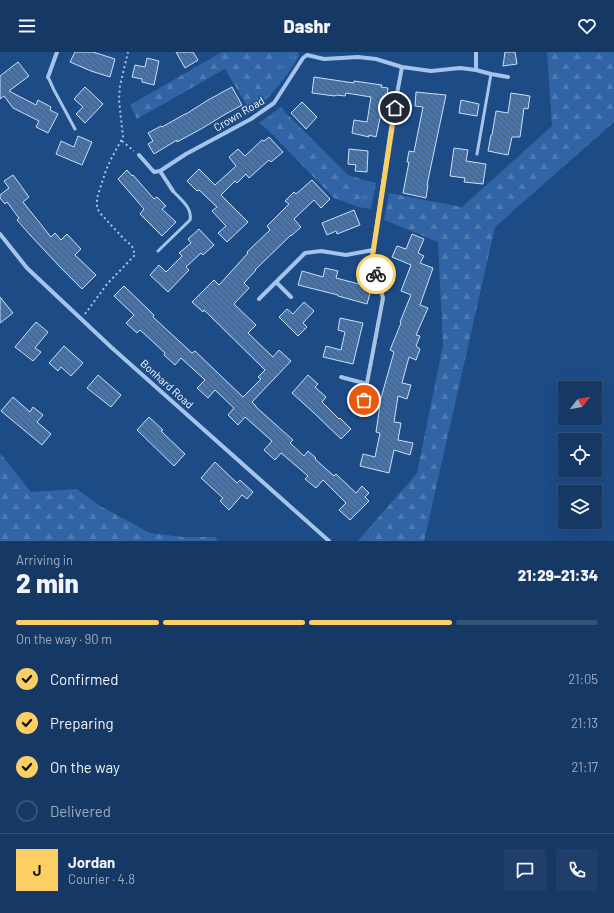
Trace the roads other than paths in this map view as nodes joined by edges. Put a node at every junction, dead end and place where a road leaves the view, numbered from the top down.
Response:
1 (57, 52) edge
2 (476, 52) edge
3 (402, 67) junction
4 (476, 70) junction
5 (491, 74) junction
6 (48, 77) joint
7 (508, 77) dead end
8 (75, 129) dead end
9 (477, 154) dead end
10 (139, 155) road end
11 (160, 171) junction
12 (173, 191) joint
13 (0, 234) edge
14 (373, 250) junction
15 (158, 251) dead end
16 (276, 282) junction
17 (291, 297) dead end
18 (259, 299) dead end
19 (341, 377) dead end
20 (367, 384) junction
21 (361, 415) dead end
22 (329, 541) edge

1 - 6 street
2 - 4 street
3 - 4 street, Crown Road
3 - 11 street, Crown Road
3 - 14 street
4 - 5 street, Crown Road
5 - 7 street, Crown Road
5 - 9 lane
6 - 8 lane
10 - 11 street
11 - 12 street
12 - 15 lane
13 - 22 street, Bonhard Road
14 - 16 street
14 - 20 street
16 - 17 street
16 - 18 street
19 - 20 street
20 - 21 street

